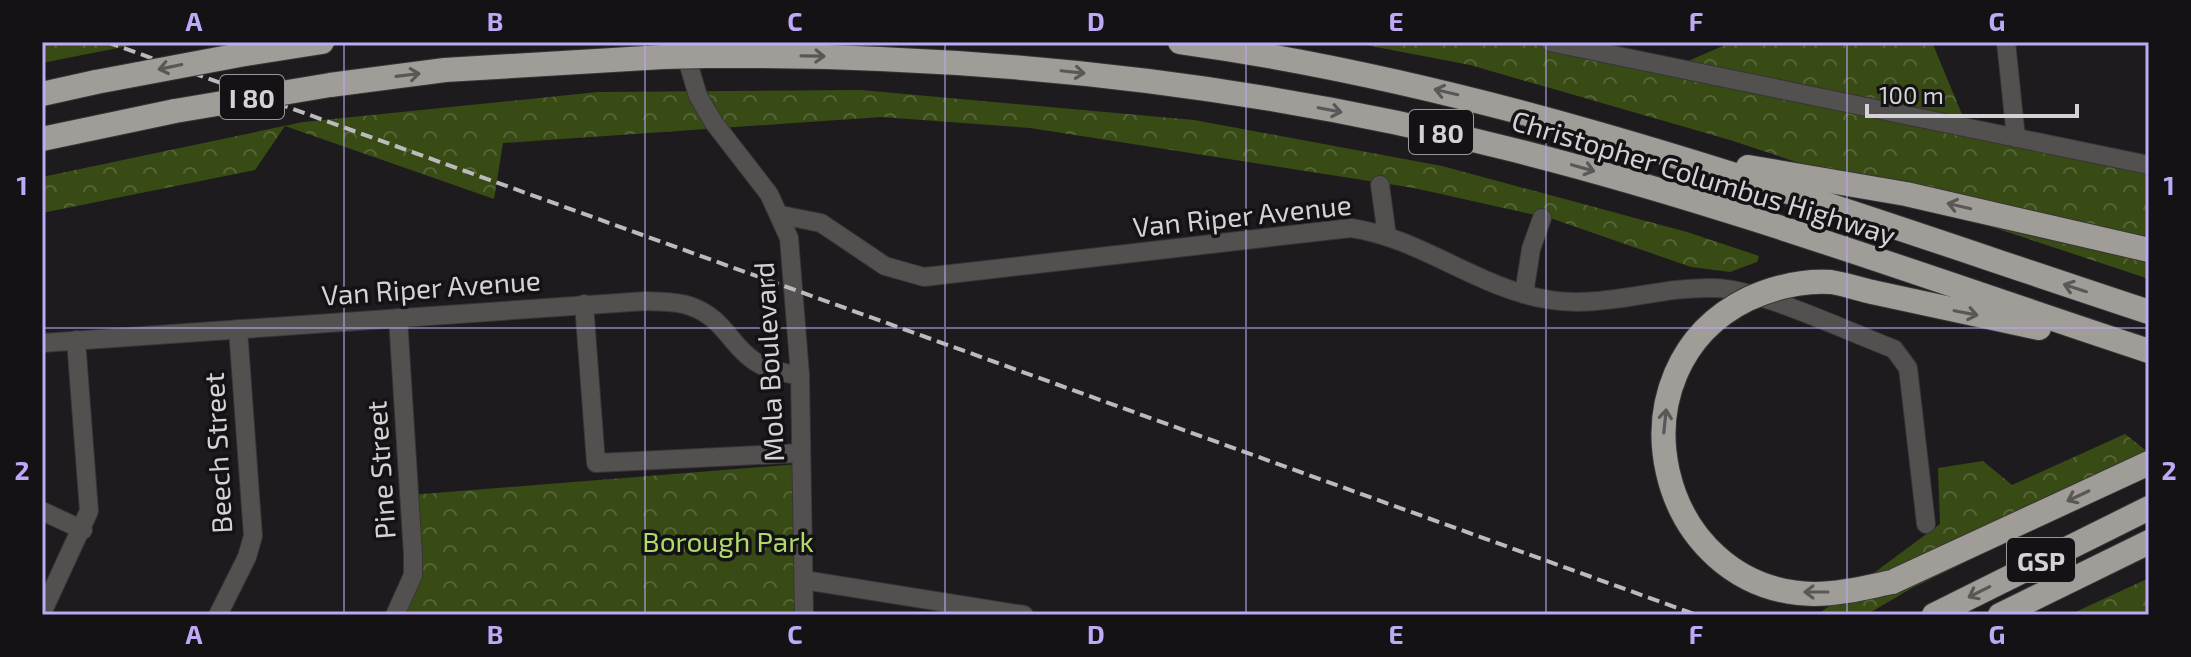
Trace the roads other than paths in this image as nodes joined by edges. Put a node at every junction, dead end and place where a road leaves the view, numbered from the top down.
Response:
1 (322, 42) edge
2 (1180, 42) edge
3 (1550, 42) edge
4 (2006, 42) edge
5 (1597, 47) edge
6 (672, 49) edge
7 (42, 94) edge
8 (2016, 138) junction
9 (42, 139) edge
10 (1683, 158) junction
11 (2149, 165) edge
12 (1380, 185) dead end
13 (781, 215) junction
14 (1542, 218) dead end
15 (1387, 236) junction
16 (2149, 248) edge
17 (1524, 294) junction
18 (584, 304) junction
19 (2149, 312) edge
20 (398, 318) junction
21 (238, 329) junction
22 (76, 340) junction
23 (42, 343) edge
24 (2148, 350) edge
25 (800, 375) junction
26 (801, 453) junction
27 (2149, 463) edge
28 (2149, 508) edge
29 (42, 511) edge
30 (1926, 524) dead end
31 (83, 530) junction
32 (2149, 542) edge
33 (804, 580) junction
34 (42, 613) edge
35 (218, 615) edge
36 (395, 615) edge
37 (804, 615) edge
38 (1024, 615) edge
39 (1934, 615) edge
40 (2000, 615) edge

1 -> 7 highway, I 80, bridge
10 -> 2 highway, Christopher Columbus Highway / I 80
3 - 5 street
4 - 8 street
5 - 8 street
9 -> 6 highway, Christopher Columbus Highway / I 80, bridge
6 - 13 street, Mola Boulevard
6 -> 24 highway, Christopher Columbus Highway / I 80, bridge
8 - 11 street
16 -> 10 highway
19 -> 10 highway, Christopher Columbus Highway / I 80
12 - 15 street
13 - 15 street, Van Riper Avenue
13 - 25 street, Mola Boulevard
14 - 17 street
15 - 17 street, Van Riper Avenue
17 - 30 street, Van Riper Avenue
18 - 20 street, Van Riper Avenue
18 - 25 street, Van Riper Avenue
18 - 26 street
20 - 21 street, Van Riper Avenue
20 - 36 street, Pine Street
21 - 22 street, Van Riper Avenue
21 - 35 street, Beech Street
22 - 23 street, Van Riper Avenue
22 - 31 street
27 -> 24 highway, bridge
25 - 26 street, Mola Boulevard
26 - 33 street, Mola Boulevard
28 -> 39 highway, GSP
29 - 31 street
31 - 34 street
32 - 40 highway, GSP
33 - 37 street, Mola Boulevard
33 - 38 street

